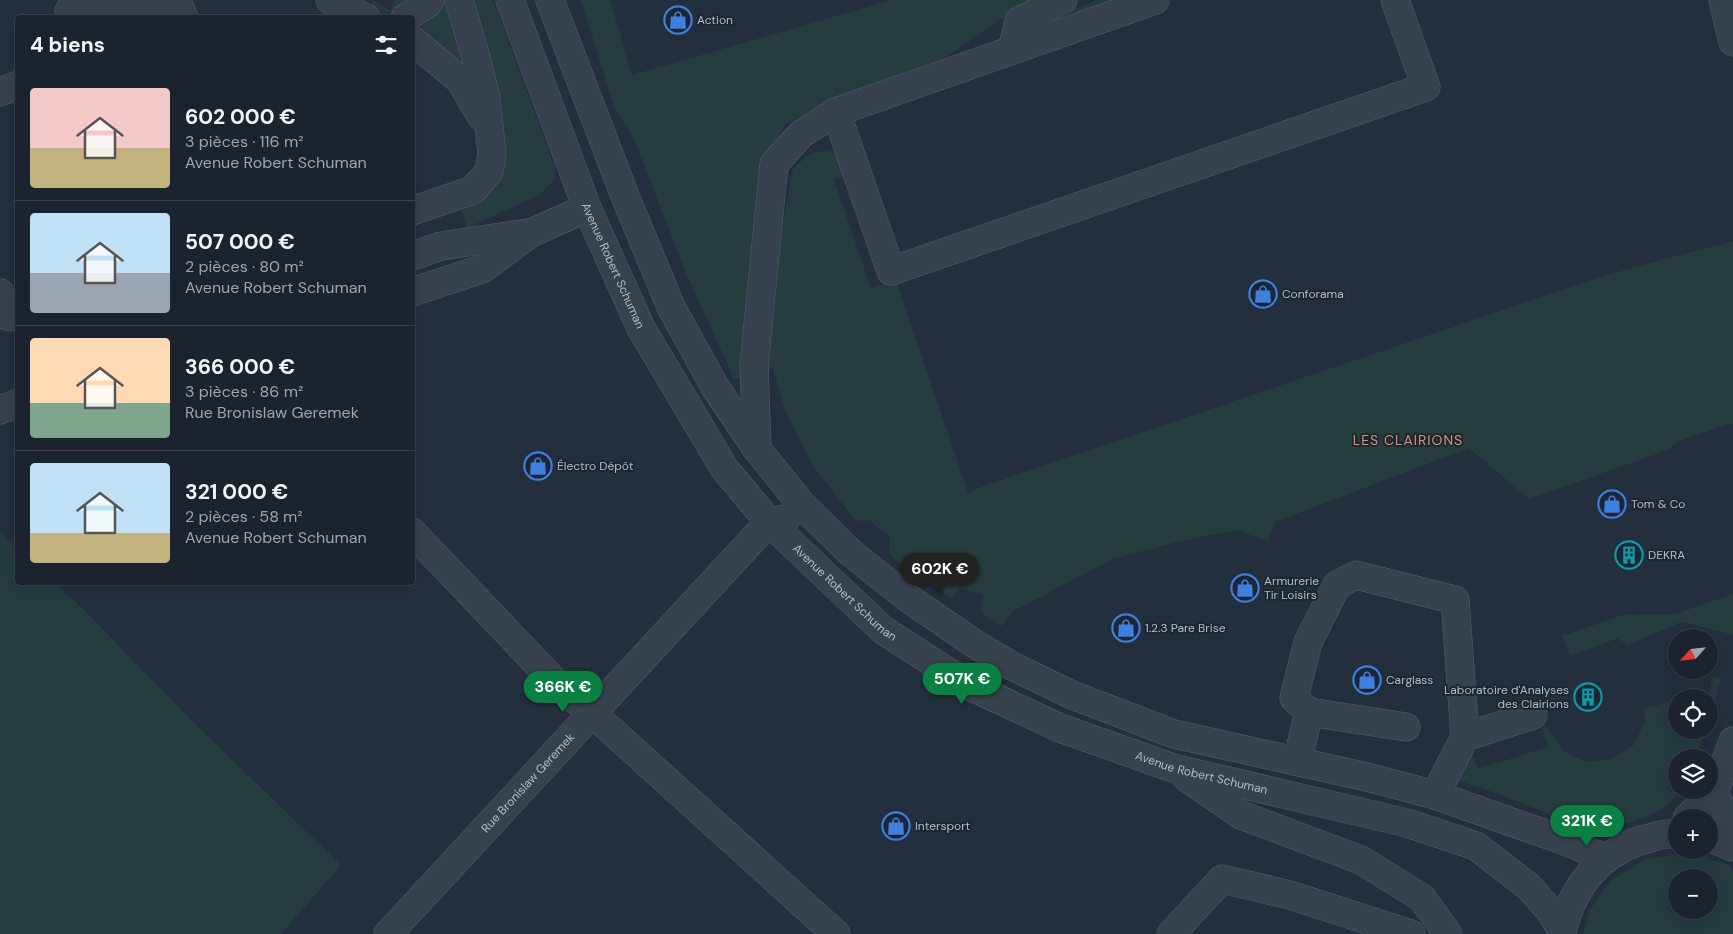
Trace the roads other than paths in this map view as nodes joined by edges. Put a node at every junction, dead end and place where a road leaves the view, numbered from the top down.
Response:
1 (330, 0) edge
2 (430, 0) edge
3 (459, 0) edge
4 (510, 0) edge
5 (550, 0) edge
6 (1063, 0) edge
7 (1155, 0) edge
8 (1395, 0) edge
9 (1723, 0) edge
10 (68, 15) edge
11 (183, 15) edge
12 (360, 15) edge
13 (410, 15) edge
14 (415, 42) edge
15 (1733, 42) edge
16 (1012, 50) junction
17 (15, 86) edge
18 (0, 92) edge
19 (836, 112) junction
20 (490, 130) junction
21 (587, 208) junction
22 (415, 210) edge
23 (531, 233) junction
24 (415, 255) edge
25 (415, 291) edge
26 (0, 293) edge
27 (15, 315) edge
28 (15, 404) edge
29 (0, 410) edge
30 (757, 449) junction
31 (769, 522) junction
32 (415, 535) edge
33 (851, 553) junction
34 (1309, 712) junction
35 (592, 713) junction
36 (1533, 715) dead end
37 (1406, 727) dead end
38 (1465, 737) junction
39 (1733, 741) edge
40 (1297, 762) junction
41 (1172, 768) junction
42 (1718, 783) edge
43 (1435, 795) junction
44 (1709, 799) edge
45 (1717, 799) edge
46 (1698, 809) edge
47 (1733, 830) edge
48 (1668, 831) edge
49 (1718, 841) edge
50 (1733, 847) edge
51 (1605, 858) junction
52 (1390, 878) junction
53 (1382, 924) junction
54 (1562, 932) edge
55 (388, 934) edge
56 (836, 934) edge
57 (1171, 934) edge
58 (1411, 934) edge
59 (1448, 934) edge

1 - 12 street
2 - 13 street
3 - 20 street
4 - 21 street, Avenue Robert Schuman
5 - 30 street
6 - 16 street
7 - 16 street
8 - 19 street
9 - 15 street
10 - 11 street
14 - 20 street
16 - 19 street
17 - 18 street
19 - 30 street
20 - 22 street
21 - 23 street
21 - 31 street, Avenue Robert Schuman
23 - 24 street
23 - 25 street
26 - 27 street
28 - 29 street
30 - 33 street
31 - 33 street
31 - 35 street, Rue Bronislaw Geremek
31 - 41 street, Avenue Robert Schuman
32 - 35 street
33 - 40 street
34 - 37 street
34 - 38 street
34 - 40 street
35 - 55 street, Rue Bronislaw Geremek
35 - 56 street
36 - 38 street
38 - 43 street
39 - 42 street
40 - 43 street
41 - 52 street
41 - 54 street, Avenue Robert Schuman
43 - 51 street
44 - 46 street
45 - 47 street
48 - 51 street
49 - 50 street
51 - 54 street
52 - 53 street
52 - 59 street
53 - 57 street
53 - 58 street

